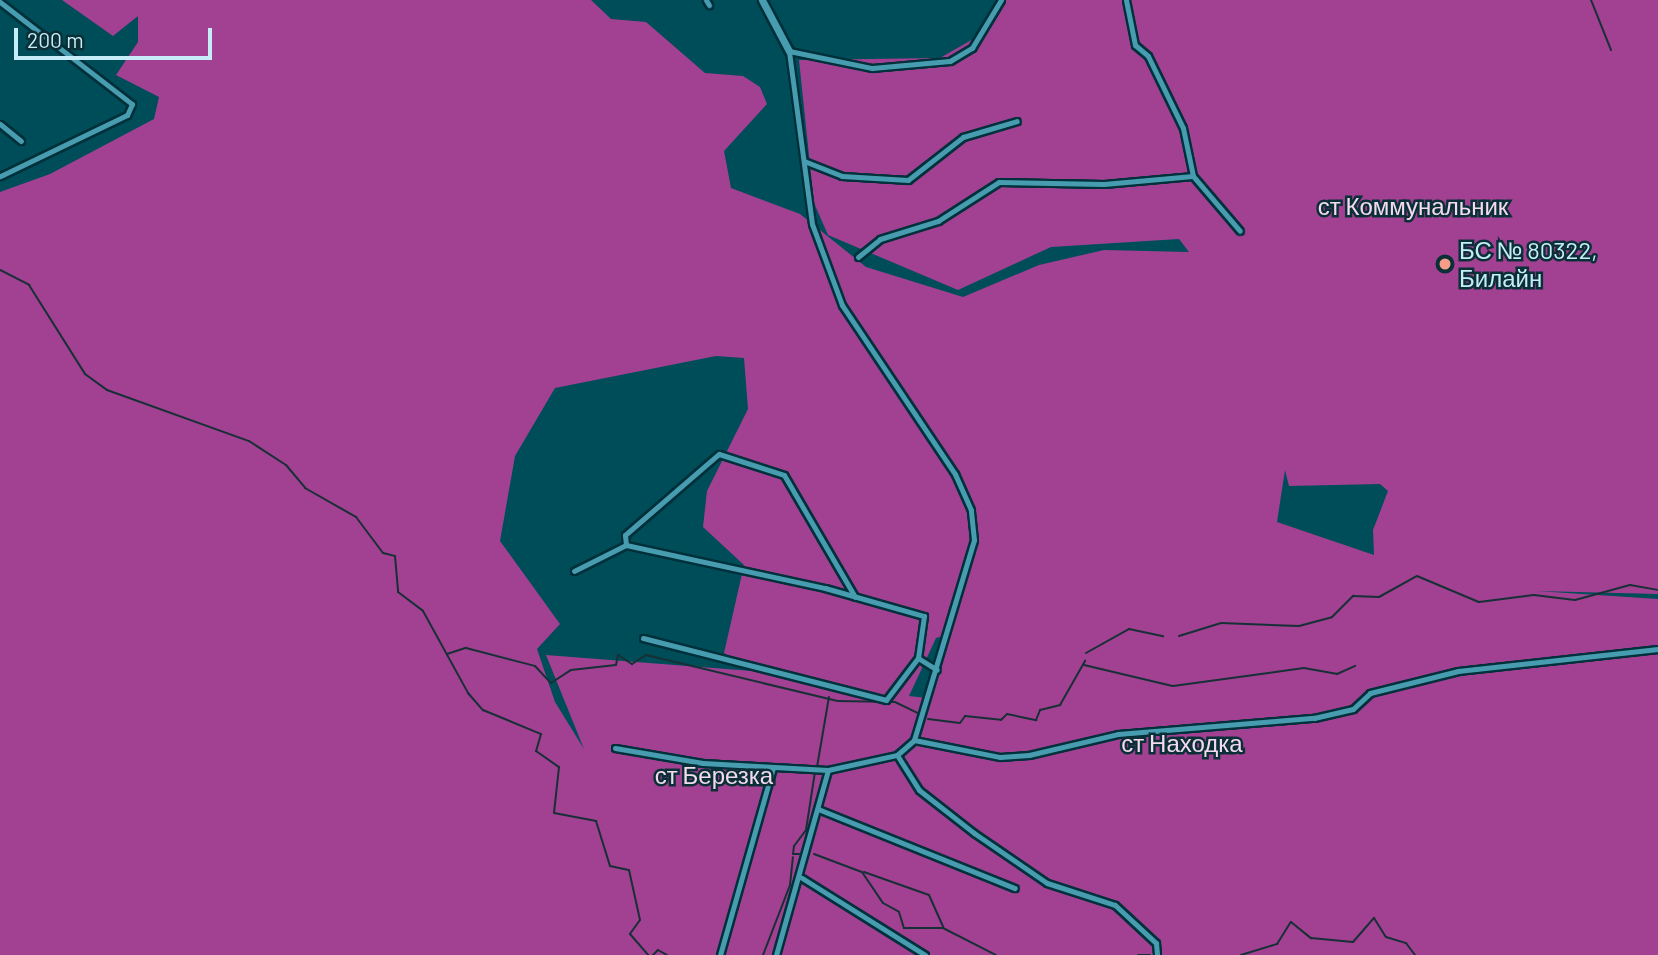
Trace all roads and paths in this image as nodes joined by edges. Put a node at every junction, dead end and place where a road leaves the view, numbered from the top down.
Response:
1 (762, 0) edge
2 (1001, 0) edge
3 (1126, 0) edge
4 (0, 2) edge
5 (789, 51) junction
6 (1017, 121) dead end
7 (0, 124) edge
8 (21, 141) dead end
9 (803, 160) junction
10 (0, 176) edge
11 (1193, 176) junction
12 (1240, 231) dead end
13 (858, 257) dead end
14 (626, 545) junction
15 (574, 571) dead end
16 (855, 597) junction
17 (643, 638) dead end
18 (1658, 649) edge
19 (918, 658) junction
20 (937, 670) junction
21 (914, 740) junction
22 (614, 748) dead end
23 (897, 755) junction
24 (773, 768) junction
25 (825, 770) junction
26 (818, 808) junction
27 (802, 878) junction
28 (1015, 888) dead end
29 (720, 955) edge
30 (776, 955) edge
31 (925, 955) edge
32 (1157, 955) edge

1 - 5 street
2 - 5 street
3 - 11 street
4 - 10 street
5 - 9 street
6 - 9 street
7 - 8 street
9 - 20 street
11 - 12 street
11 - 13 street
14 - 15 street
14 - 16 street
14 - 16 street
16 - 19 street
17 - 19 street
18 - 21 street
19 - 20 street
20 - 21 street
21 - 23 street
22 - 24 street
23 - 25 street
23 - 32 street
24 - 25 street
24 - 29 street
25 - 26 street
26 - 27 street
26 - 28 street
27 - 30 street
27 - 31 street

